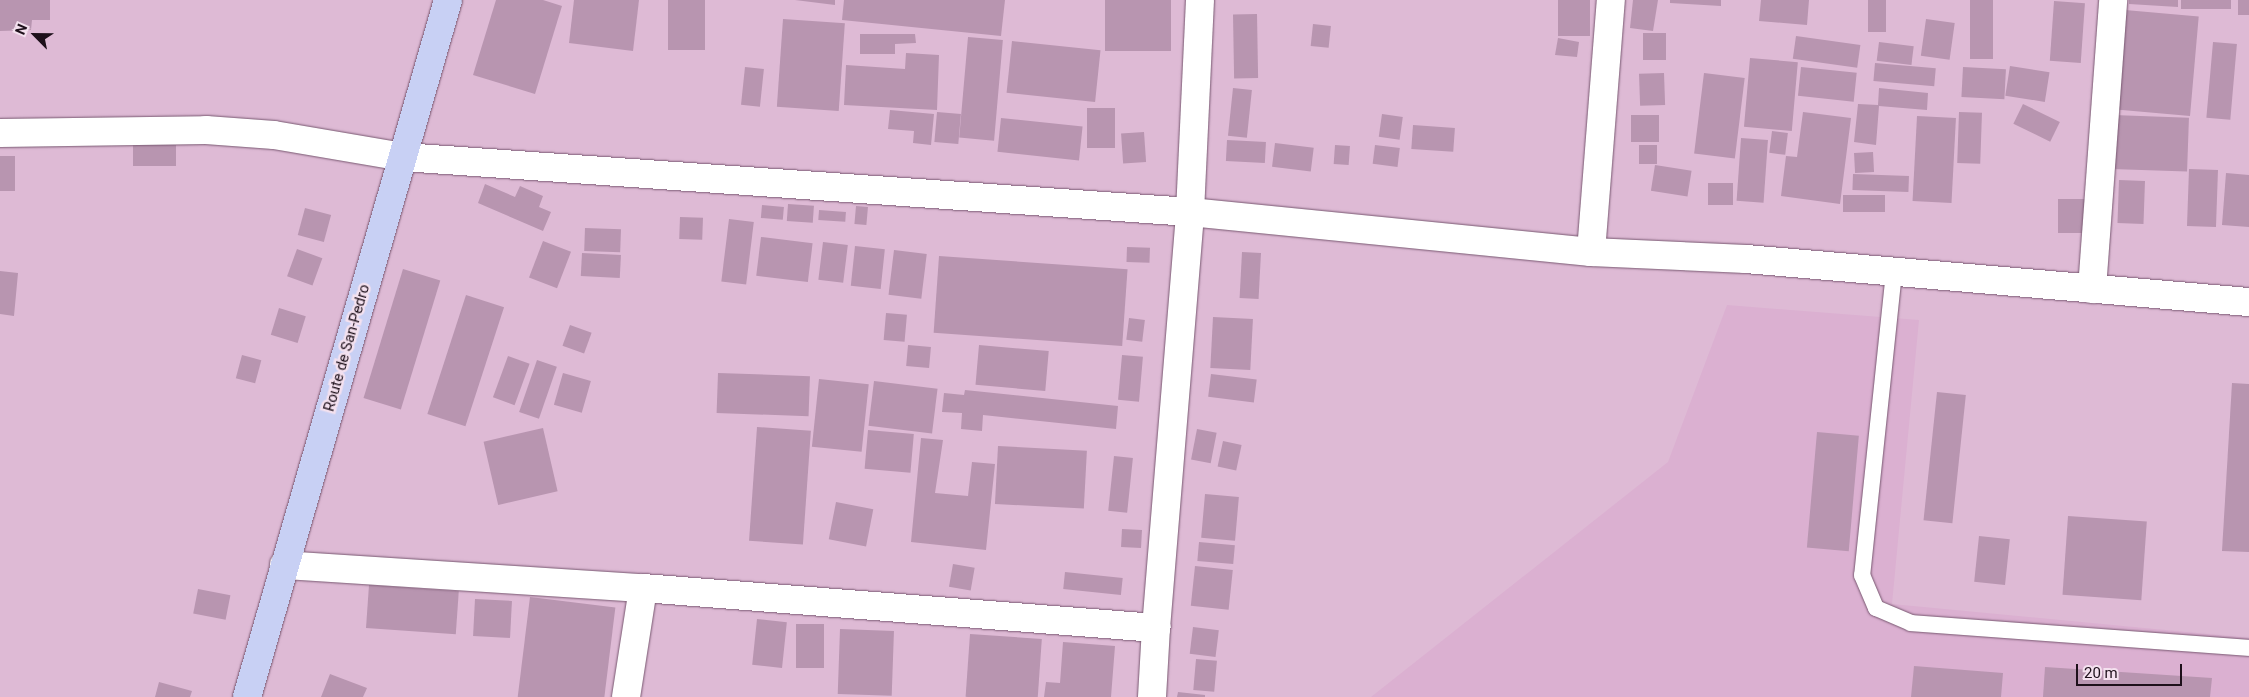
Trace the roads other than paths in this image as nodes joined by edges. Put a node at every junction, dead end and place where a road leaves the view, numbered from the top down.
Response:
1 (448, 0) edge
2 (1200, 0) edge
3 (1611, 0) edge
4 (2113, 0) edge
5 (0, 133) edge
6 (403, 157) junction
7 (1190, 212) junction
8 (1591, 252) junction
9 (1894, 272) junction
10 (2092, 289) junction
11 (2249, 302) edge
12 (284, 565) junction
13 (644, 588) junction
14 (1156, 628) junction
15 (2249, 648) edge
16 (247, 697) edge
17 (626, 697) edge
18 (1152, 697) edge

1 - 6 main road, Route de San-Pedro
2 - 7 street
3 - 8 street
4 - 10 street
5 - 6 street
6 - 7 street
6 - 12 main road, Route de San-Pedro
7 - 8 street
7 - 14 street
8 - 9 street
9 - 10 street
9 - 15 lane
10 - 11 street
12 - 13 street
12 - 16 main road, Route de San-Pedro
13 - 14 street
13 - 17 street
14 - 18 street

